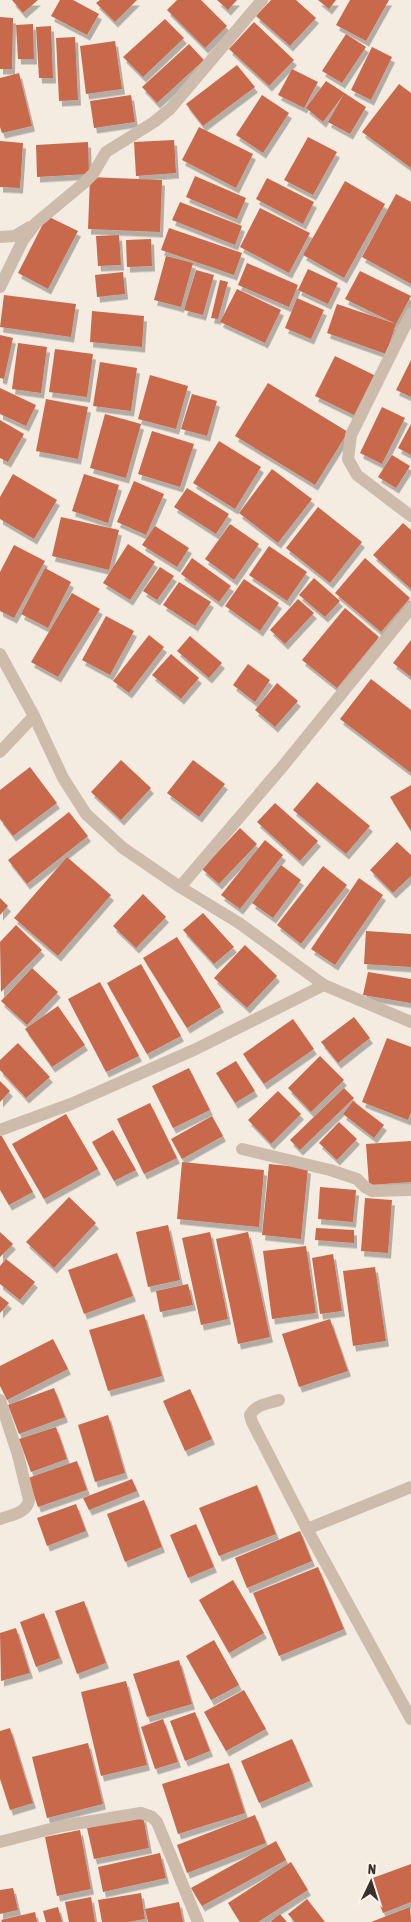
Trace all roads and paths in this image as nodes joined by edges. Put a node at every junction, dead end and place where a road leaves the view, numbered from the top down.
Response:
1 (262, 0) edge
2 (36, 223) junction
3 (0, 238) edge
4 (0, 287) edge
5 (411, 314) edge
6 (411, 516) edge
7 (411, 608) edge
8 (0, 654) edge
9 (34, 716) junction
10 (0, 752) edge
11 (180, 887) junction
12 (324, 985) junction
13 (411, 1022) edge
14 (0, 1130) edge
15 (242, 1149) dead end
16 (411, 1190) edge
17 (0, 1400) edge
18 (279, 1400) dead end
19 (411, 1488) edge
20 (0, 1518) edge
21 (307, 1529) junction
22 (411, 1719) edge
23 (0, 1842) edge
24 (198, 1922) edge

1 - 2 street
2 - 3 street
2 - 4 street
5 - 6 street
7 - 11 street
8 - 9 street
9 - 10 street
9 - 11 street
11 - 12 street
12 - 13 street
12 - 14 street
15 - 16 street
17 - 20 street
18 - 21 street
19 - 21 street
21 - 22 street
23 - 24 street

